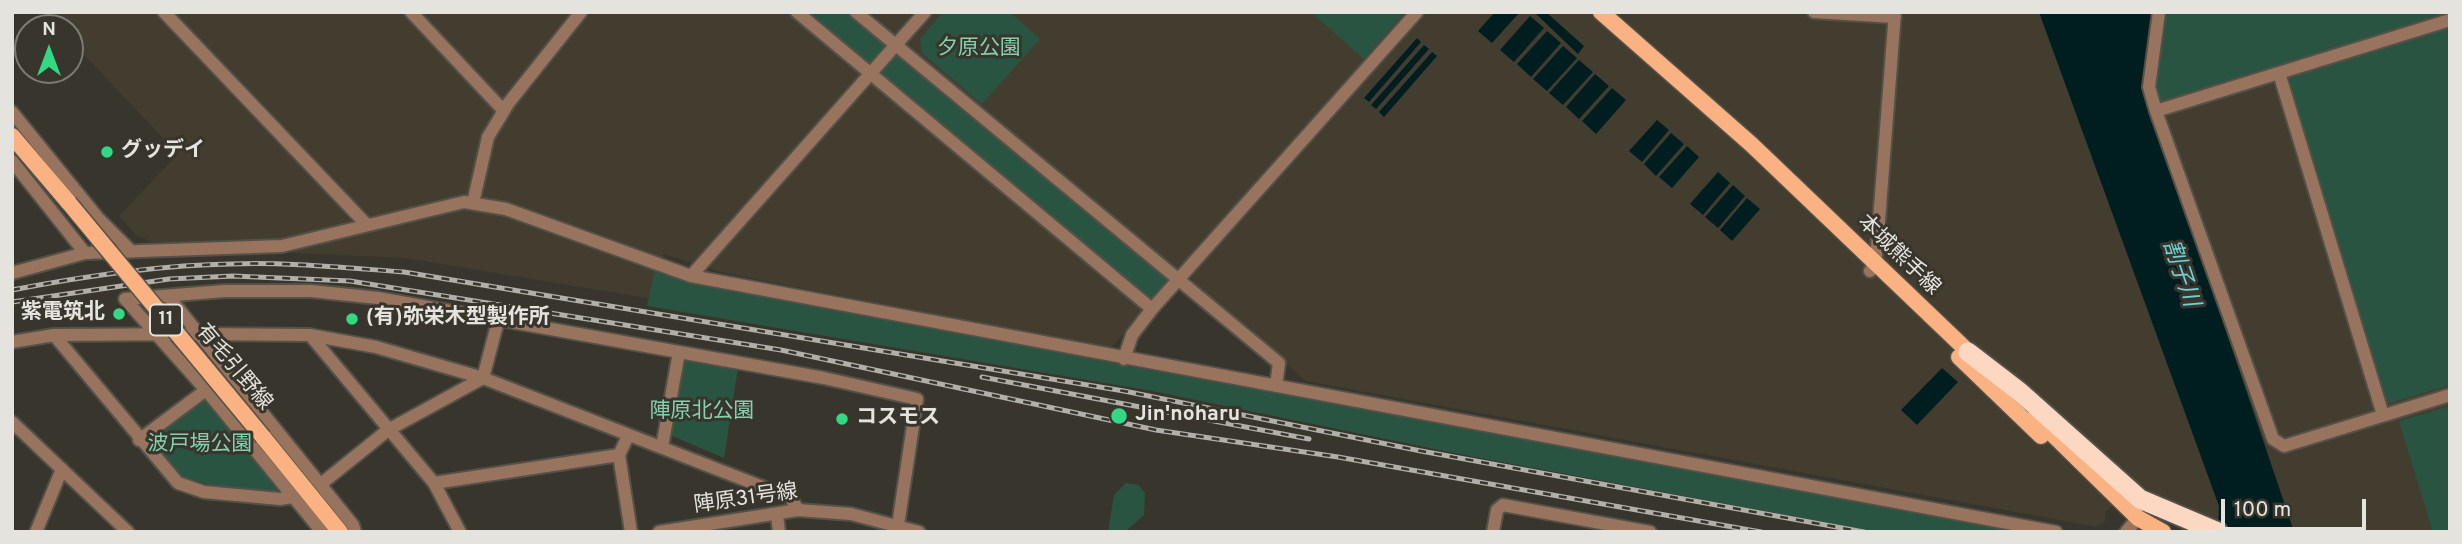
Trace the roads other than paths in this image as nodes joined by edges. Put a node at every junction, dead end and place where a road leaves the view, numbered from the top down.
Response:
1 (164, 12) edge
2 (411, 12) edge
3 (581, 12) edge
4 (590, 12) edge
5 (797, 12) edge
6 (856, 12) edge
7 (925, 12) edge
8 (1417, 12) edge
9 (1589, 12) edge
10 (1601, 12) edge
11 (1814, 12) edge
12 (2159, 12) edge
13 (1895, 15) edge
14 (2450, 20) edge
15 (895, 45) junction
16 (2279, 73) junction
17 (870, 74) junction
18 (503, 110) junction
19 (2156, 111) junction
20 (12, 112) edge
21 (12, 136) edge
22 (12, 161) edge
23 (473, 203) junction
24 (366, 224) junction
25 (129, 248) junction
26 (85, 253) junction
27 (1873, 267) junction
28 (12, 273) edge
29 (691, 276) junction
30 (1177, 281) junction
31 (169, 297) junction
32 (1152, 309) junction
33 (498, 321) junction
34 (200, 334) junction
35 (54, 335) junction
36 (156, 335) junction
37 (310, 335) junction
38 (12, 342) edge
39 (679, 352) junction
40 (1968, 352) junction
41 (1124, 359) junction
42 (483, 377) junction
43 (1276, 386) junction
44 (206, 390) junction
45 (2450, 395) edge
46 (2383, 415) junction
47 (12, 422) edge
48 (388, 430) junction
49 (628, 436) junction
50 (139, 440) junction
51 (662, 447) junction
52 (619, 455) junction
53 (62, 469) junction
54 (434, 483) junction
55 (321, 484) junction
56 (292, 497) junction
57 (798, 510) junction
58 (777, 515) junction
59 (1599, 527) edge
60 (2134, 527) edge
61 (897, 528) edge
62 (36, 532) edge
63 (128, 532) edge
64 (322, 532) edge
65 (340, 532) edge
66 (355, 532) edge
67 (460, 532) edge
68 (631, 532) edge
69 (659, 532) edge
70 (779, 532) edge
71 (919, 532) edge
72 (1493, 532) edge
73 (1650, 532) edge
74 (2056, 532) edge
75 (2163, 532) edge
76 (2218, 532) edge

1 - 24 street
2 - 18 street
3 - 18 street
4 - 18 street
5 - 17 street
6 - 15 street
7 - 15 street
8 - 30 street
9 - 27 main road, 本城熊手線
10 - 27 main road, 本城熊手線
11 - 13 street
12 - 19 street
13 - 27 street
14 - 16 street
15 - 17 street
15 - 30 street
16 - 19 street
16 - 46 street
17 - 29 street
17 - 32 street
18 - 23 street
19 - 46 street
20 - 25 street
21 - 65 main road, 有毛引野線 / 11, bridge
22 - 26 street
23 - 24 street
23 - 29 street
24 - 25 street
25 - 26 street
26 - 28 street
27 - 40 main road, 本城熊手線
27 - 60 main road, 本城熊手線
29 - 41 street
30 - 32 street
30 - 43 street
31 - 33 street
31 - 34 street
31 - 36 street
32 - 41 street
33 - 39 street
33 - 42 street
34 - 36 street
34 - 37 street
34 - 55 street
35 - 36 street
35 - 38 street
35 - 50 street
36 - 44 street
37 - 42 street
37 - 48 street
39 - 51 street
39 - 61 street
40 - 60 main road, 本城熊手線
40 - 76 highway
41 - 43 street
42 - 48 street
42 - 49 street
43 - 74 street
44 - 50 street
44 - 56 street
45 - 46 street
47 - 53 street
48 - 54 street
48 - 55 street
49 - 51 street
49 - 52 street
50 - 56 street
51 - 57 street
52 - 54 street
52 - 68 street
53 - 62 street
53 - 63 street
54 - 67 street
55 - 66 street
56 - 64 street
57 - 58 street, 陣原31号線
57 - 61 street, 陣原31号線
58 - 69 street, 陣原31号線
58 - 70 street
59 - 72 street
59 - 73 street
60 - 75 main road, 本城熊手線
61 - 71 street, 陣原31号線

